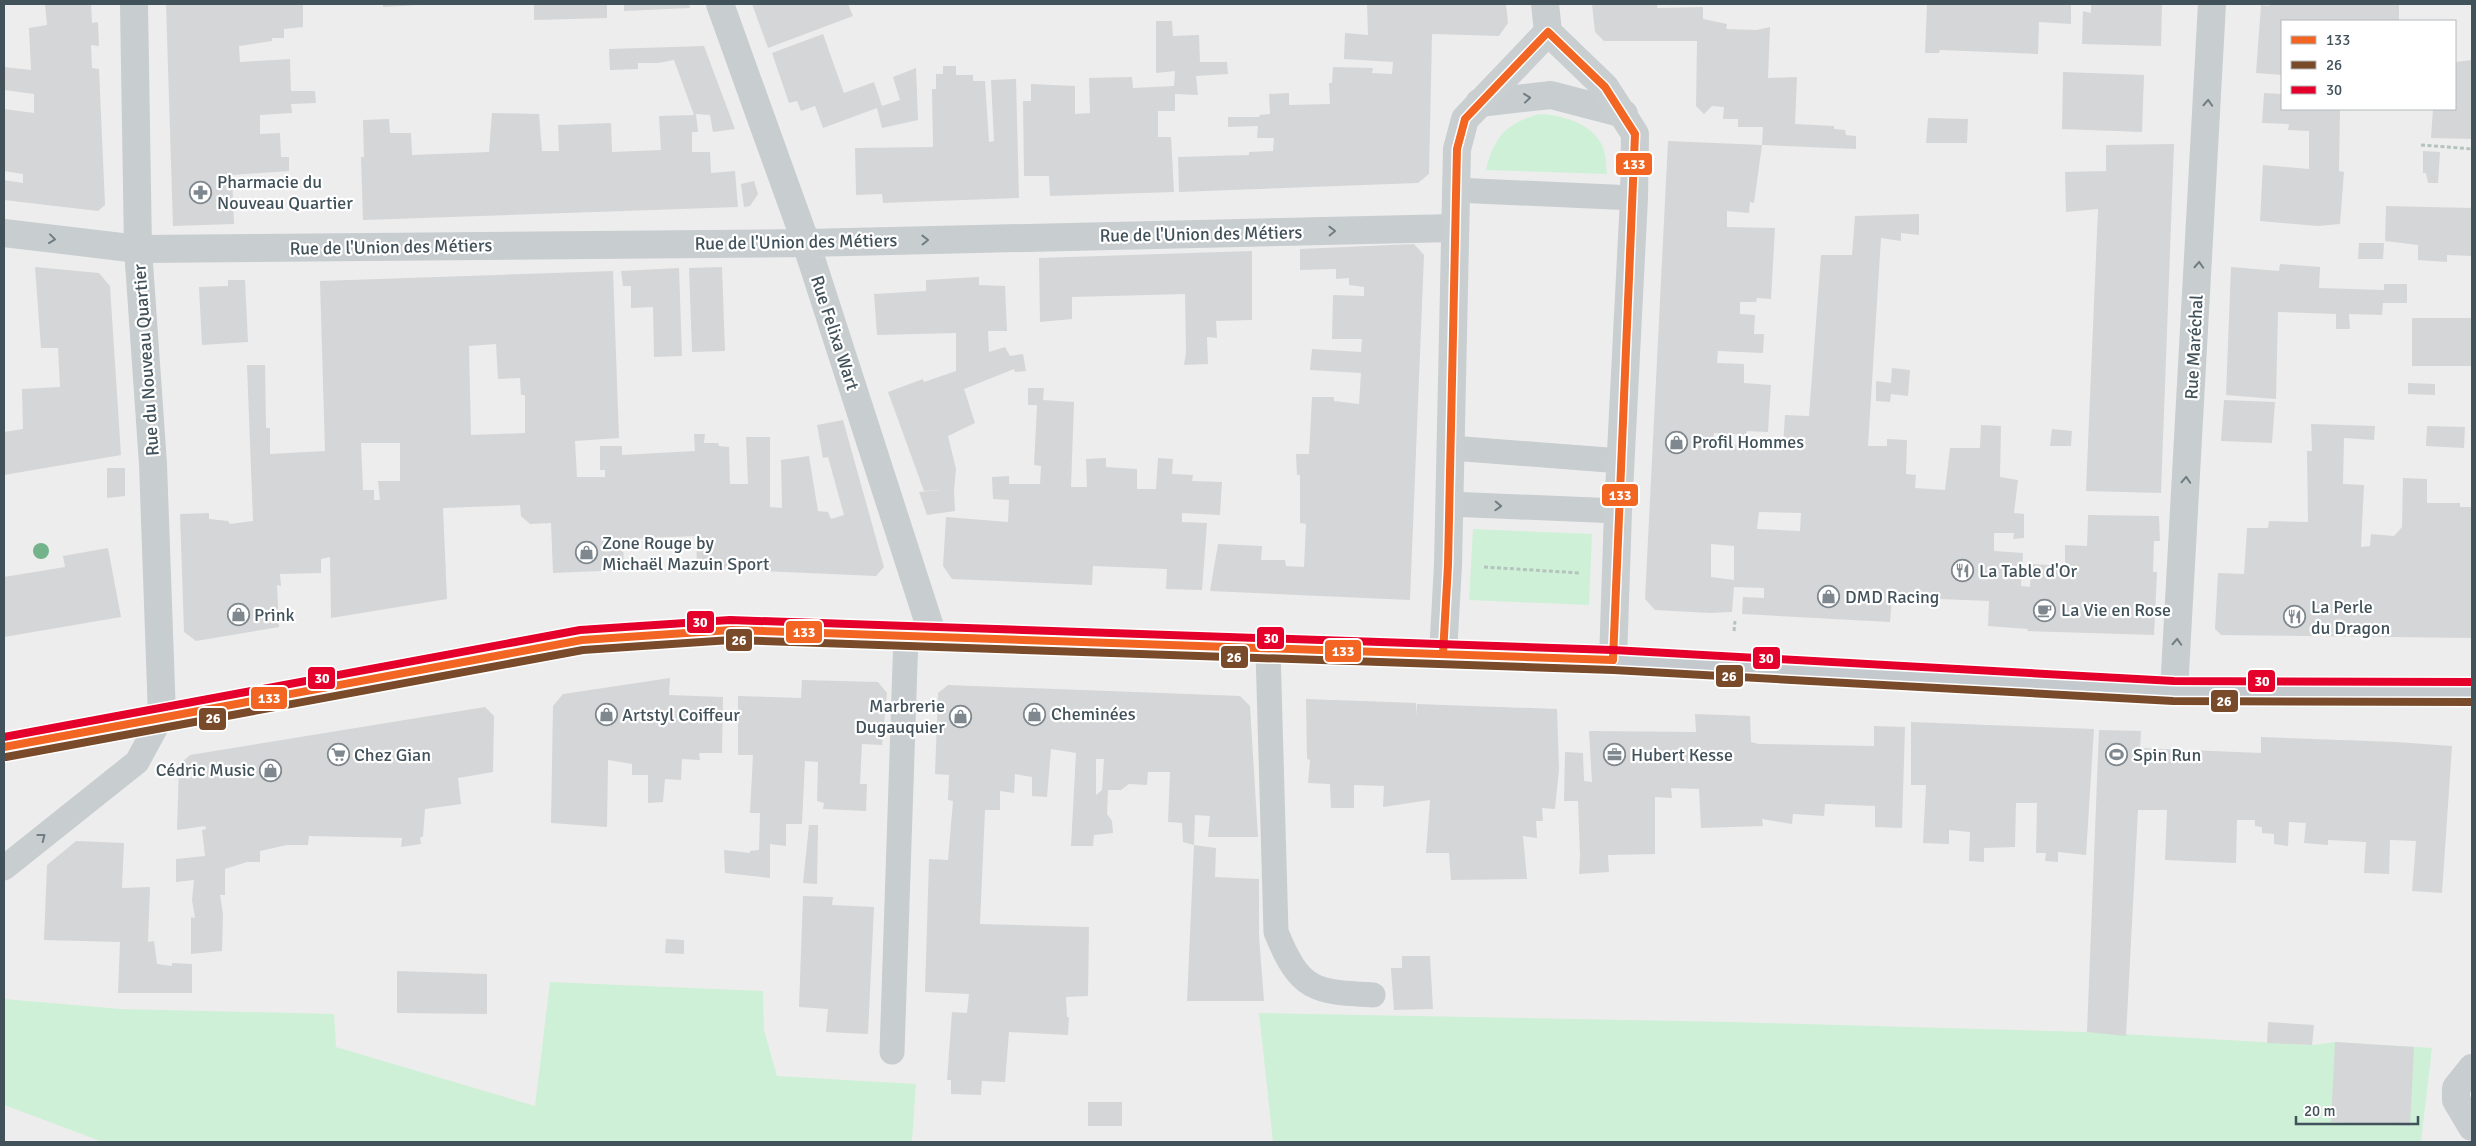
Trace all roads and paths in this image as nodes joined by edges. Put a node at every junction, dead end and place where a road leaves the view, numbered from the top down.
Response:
1 (134, 4) edge
2 (720, 4) edge
3 (1546, 4) edge
4 (2212, 4) edge
5 (1548, 32) junction
6 (1479, 103) junction
7 (1624, 114) junction
8 (2421, 145) dead end
9 (2472, 149) edge
10 (1455, 190) junction
11 (1634, 198) junction
12 (1454, 228) junction
13 (4, 233) edge
14 (806, 243) junction
15 (138, 249) junction
16 (1451, 448) junction
17 (1620, 460) junction
18 (1449, 504) junction
19 (1618, 510) junction
20 (1448, 565) junction
21 (1617, 575) junction
22 (1735, 621) dead end
23 (1734, 632) dead end
24 (906, 635) junction
25 (933, 636) junction
26 (1268, 650) junction
27 (1443, 654) junction
28 (1613, 660) junction
29 (2174, 691) junction
30 (2472, 692) edge
31 (162, 716) junction
32 (4, 747) edge
33 (4, 868) edge
34 (1373, 995) dead end
35 (892, 1052) dead end
36 (2472, 1068) edge
37 (2472, 1128) edge

1 - 15 street, Rue du Nouveau Quartier
2 - 14 street, Rue Felixa Wart
3 - 5 street
29 -> 4 street, Rue Maréchal
5 - 6 street
5 - 7 street
6 -> 7 street
6 - 10 street
7 - 11 street
8 - 9 path
10 - 11 lane
10 - 12 street
11 - 17 street
14 -> 12 street, Rue de l'Union des Métiers
12 - 16 street
13 -> 15 street, Rue de l'Union des Métiers
14 - 15 street, Rue de l'Union des Métiers
14 - 25 street, Rue Felixa Wart
15 - 31 street, Rue du Nouveau Quartier
16 - 17 lane
16 - 18 street
17 - 19 street
18 -> 19 lane
18 - 20 street
19 - 21 street
20 - 21 path
20 - 27 street
21 - 28 street
22 - 23 path
24 - 25 main road
24 - 31 main road
24 - 35 lane
25 - 26 main road
26 - 27 main road
26 - 34 lane
27 - 28 main road
28 - 29 main road
29 - 30 main road
31 - 32 main road
33 -> 31 lane
36 - 37 street

